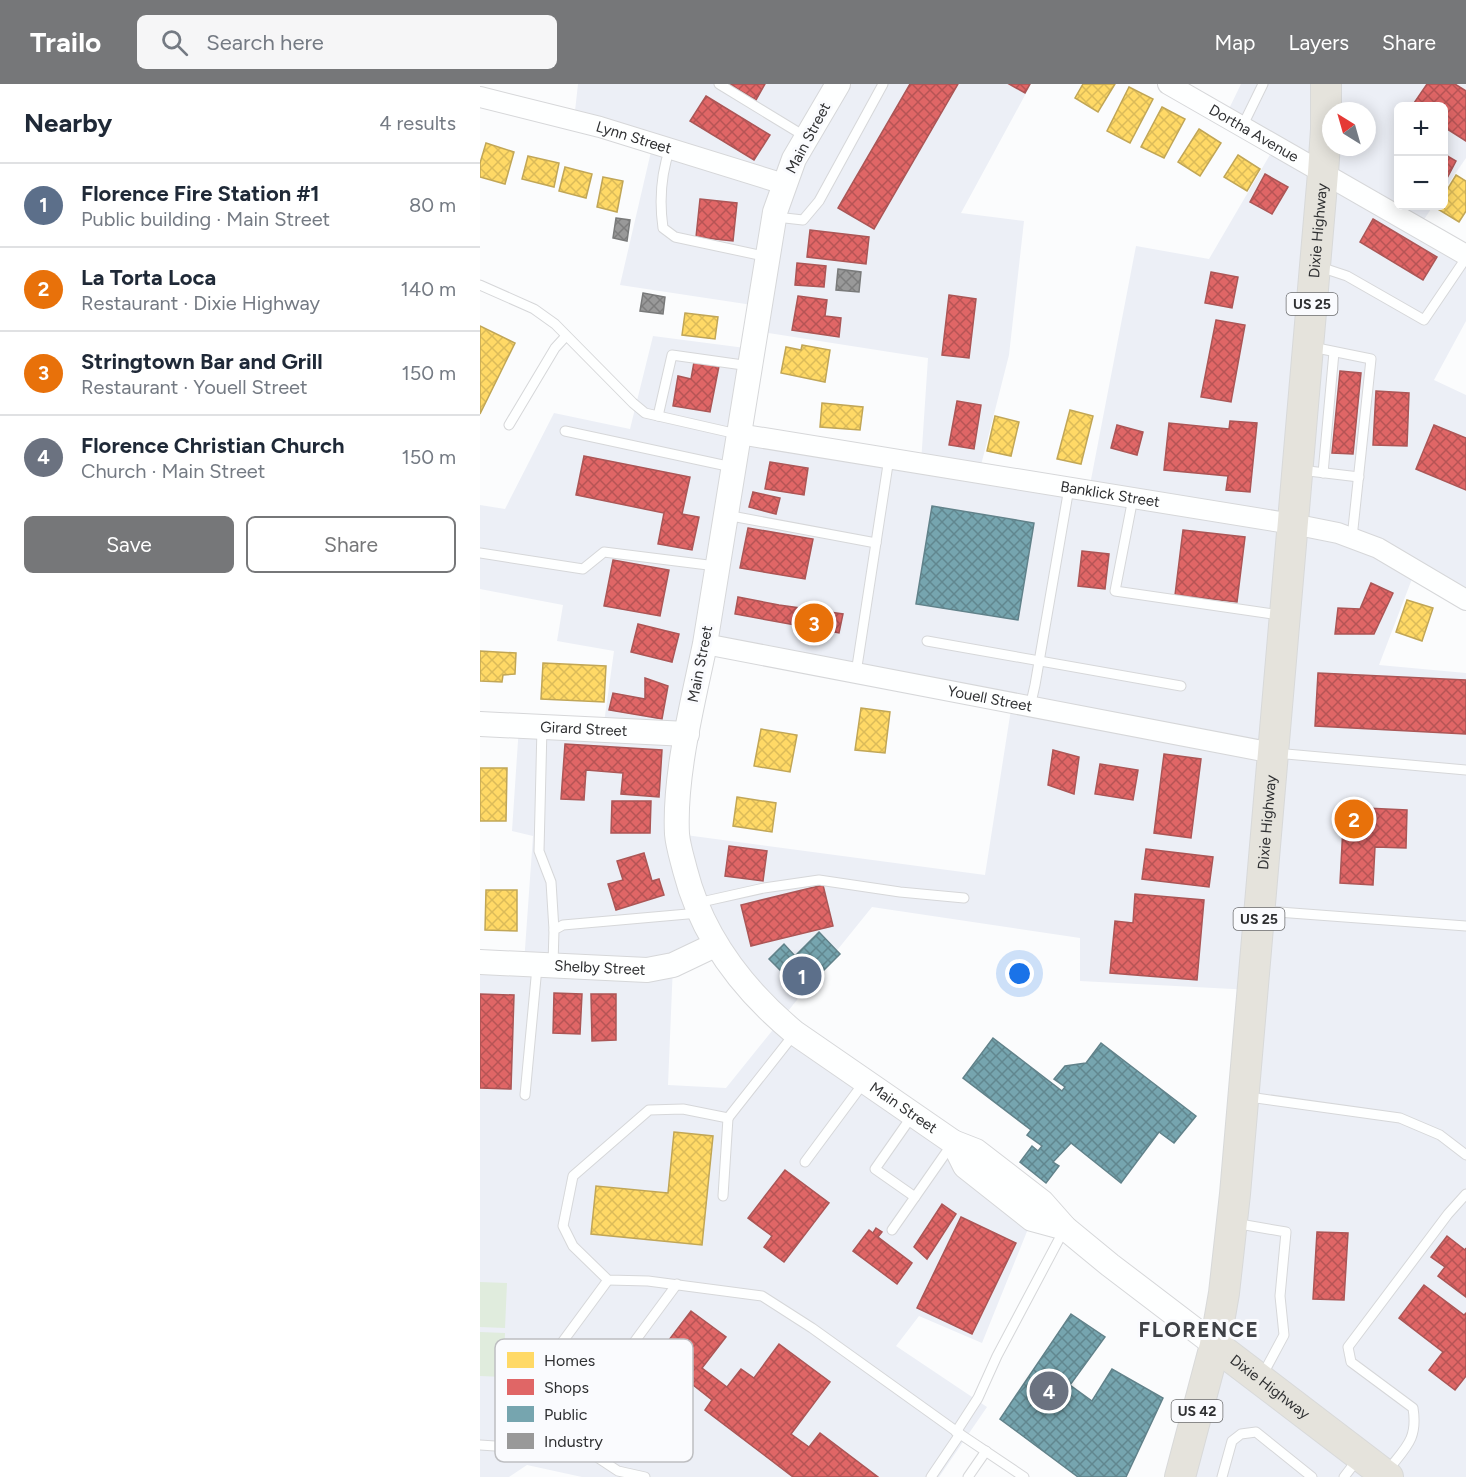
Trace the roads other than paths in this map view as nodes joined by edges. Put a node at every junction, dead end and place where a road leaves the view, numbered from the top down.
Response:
1 (719, 84) edge
2 (837, 84) edge
3 (883, 84) edge
4 (1168, 84) edge
5 (1263, 84) edge
6 (1326, 84) edge
7 (480, 97) edge
8 (1242, 127) junction
9 (806, 137) junction
10 (670, 148) junction
11 (1323, 173) junction
12 (784, 184) junction
13 (774, 216) junction
14 (768, 256) junction
15 (1466, 257) edge
16 (1315, 265) junction
17 (480, 285) edge
18 (566, 336) junction
19 (1321, 349) junction
20 (750, 366) junction
21 (658, 416) junction
22 (509, 425) dead end
23 (565, 431) dead end
24 (739, 434) junction
25 (889, 458) junction
26 (734, 467) junction
27 (1311, 471) junction
28 (1359, 477) junction
29 (1069, 488) junction
30 (1132, 498) junction
31 (726, 515) junction
32 (1293, 524) junction
33 (1352, 538) junction
34 (876, 543) junction
35 (480, 553) edge
36 (718, 566) junction
37 (1466, 600) edge
38 (1285, 616) junction
39 (927, 641) dead end
40 (705, 644) junction
41 (1040, 660) junction
42 (856, 673) junction
43 (1181, 686) dead end
44 (1030, 706) junction
45 (480, 724) edge
46 (542, 728) junction
47 (687, 734) junction
48 (1273, 753) junction
49 (1466, 770) edge
50 (964, 898) dead end
51 (697, 908) junction
52 (1259, 911) junction
53 (1466, 926) edge
54 (554, 930) junction
55 (715, 945) junction
56 (480, 962) edge
57 (545, 965) junction
58 (795, 1034) junction
59 (864, 1081) junction
60 (525, 1095) dead end
61 (1244, 1096) junction
62 (913, 1115) junction
63 (728, 1118) junction
64 (953, 1142) junction
65 (1466, 1155) edge
66 (804, 1162) dead end
67 (1466, 1194) edge
68 (723, 1196) dead end
69 (915, 1197) junction
70 (1232, 1223) junction
71 (1065, 1228) junction
72 (892, 1230) dead end
73 (608, 1280) junction
74 (677, 1284) junction
75 (565, 1339) edge
76 (636, 1339) edge
77 (1215, 1345) junction
78 (1260, 1380) junction
79 (958, 1433) junction
80 (480, 1445) edge
81 (495, 1446) dead end
82 (986, 1451) junction
83 (604, 1462) edge
84 (1352, 1467) edge
85 (1386, 1476) edge
86 (645, 1477) edge
87 (931, 1477) edge
88 (968, 1477) edge
89 (1024, 1477) edge
90 (1180, 1477) edge
91 (1222, 1477) edge
92 (1312, 1477) edge

1 - 9 lane
2 - 9 street, Main Street
3 - 13 lane
4 - 8 street, Dortha Avenue
5 - 8 lane
6 - 11 main road, Dixie Highway / US 25
7 - 10 street, Lynn Street
8 - 11 street, Dortha Avenue
9 - 12 street, Main Street
10 - 12 street, Lynn Street
10 - 14 lane
11 - 15 street, Dortha Avenue
11 - 16 main road, Dixie Highway / US 25
12 - 13 street, Main Street
13 - 14 street, Main Street
14 - 20 street, Main Street
15 - 16 lane
16 - 19 main road, Dixie Highway / US 25
17 - 18 lane
18 - 21 lane
18 - 22 lane
19 - 27 main road, Dixie Highway / US 25
19 - 27 lane
19 - 28 lane
20 - 21 lane
20 - 24 street, Main Street
21 - 24 lane
23 - 26 lane
24 - 25 street, Banklick Street
24 - 26 street, Main Street
25 - 29 street, Banklick Street
25 - 34 lane
26 - 31 street, Main Street
27 - 28 lane
27 - 32 main road, Dixie Highway / US 25
28 - 33 lane
29 - 30 street, Banklick Street
29 - 41 lane
30 - 32 street, Banklick Street
30 - 38 lane
31 - 34 lane
31 - 36 street, Main Street
32 - 33 street, Banklick Street
32 - 38 main road, Dixie Highway / US 25
33 - 37 street, Banklick Street
34 - 42 lane
35 - 36 lane
36 - 40 street, Main Street
38 - 48 main road, Dixie Highway / US 25
39 - 41 lane
40 - 42 street, Youell Street
40 - 47 street, Main Street
41 - 43 lane
41 - 44 lane
42 - 44 street, Youell Street
44 - 48 street, Youell Street
45 - 46 street, Girard Street
46 - 47 street, Girard Street
46 - 54 lane
47 - 51 street, Main Street
48 - 49 lane
48 - 52 main road, Dixie Highway / US 25
50 - 51 lane
51 - 54 lane
51 - 55 street, Main Street
52 - 53 lane
52 - 61 main road, Dixie Highway / US 25
54 - 57 lane
55 - 57 street, Shelby Street
55 - 58 street, Main Street
56 - 57 street, Shelby Street
57 - 60 lane
58 - 59 street, Main Street
58 - 63 lane
59 - 62 street, Main Street
59 - 66 lane
61 - 65 lane
61 - 70 main road, Dixie Highway / US 25
62 - 64 street, Main Street
62 - 69 lane
63 - 68 lane
63 - 73 lane
64 - 69 lane
64 - 71 street, Main Street
67 - 85 lane
69 - 72 lane
70 - 77 main road, Dixie Highway / US 25
70 - 78 lane
71 - 77 street, Main Street
71 - 79 lane
73 - 74 lane
73 - 75 lane
74 - 76 lane
74 - 79 lane
77 - 78 main road, Dixie Highway
77 - 90 main road, US 42
78 - 84 main road, Dixie Highway
79 - 82 lane
79 - 87 lane
80 - 81 lane
82 - 88 lane
82 - 89 lane
83 - 86 lane
84 - 85 main road, Dixie Highway
91 - 92 lane

